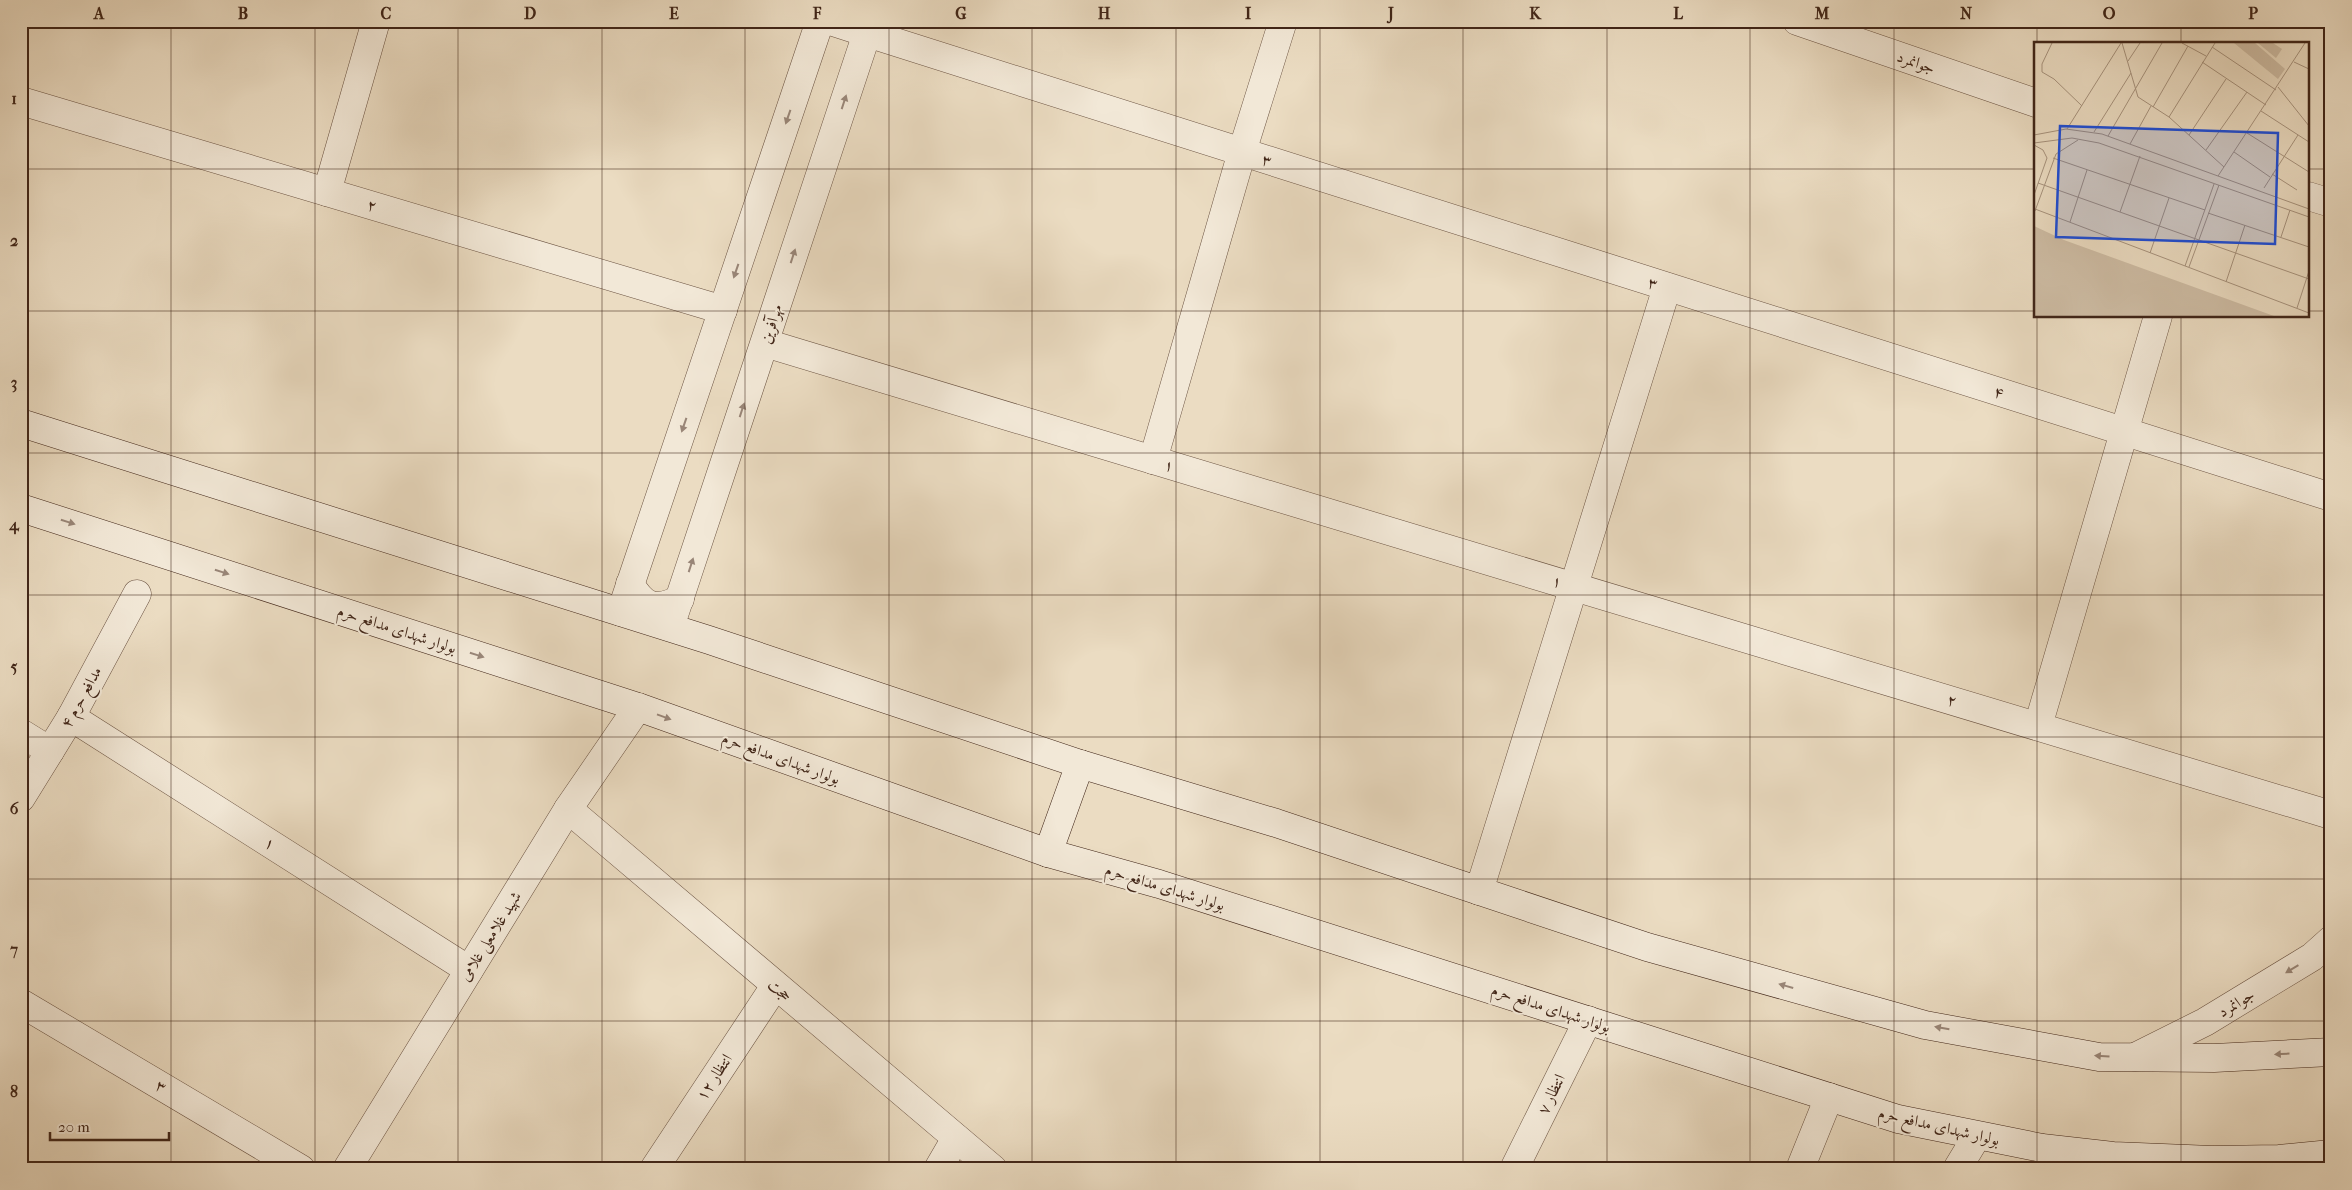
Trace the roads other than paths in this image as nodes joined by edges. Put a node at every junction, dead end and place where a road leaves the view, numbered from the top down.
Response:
1 (376, 21) edge
2 (820, 21) edge
3 (830, 21) edge
4 (1283, 21) edge
5 (1797, 21) edge
6 (869, 27) edge
7 (21, 101) edge
8 (2034, 101) edge
9 (1242, 152) junction
10 (327, 192) junction
11 (2310, 197) edge
12 (2331, 203) edge
13 (1667, 287) junction
14 (723, 310) junction
15 (2157, 318) edge
16 (765, 343) junction
17 (21, 423) edge
18 (2124, 432) junction
19 (1153, 460) junction
20 (2331, 497) edge
21 (21, 508) edge
22 (630, 584) junction
23 (1573, 586) junction
24 (137, 594) dead end
25 (680, 599) junction
26 (621, 612) junction
27 (670, 628) junction
28 (638, 707) junction
29 (71, 716) junction
30 (2038, 726) junction
31 (21, 733) edge
32 (50, 751) junction
33 (1080, 764) junction
34 (21, 798) edge
35 (568, 809) junction
36 (2331, 815) edge
37 (1048, 853) junction
38 (1479, 891) junction
39 (2331, 940) edge
40 (469, 970) junction
41 (775, 986) junction
42 (21, 1003) edge
43 (1588, 1020) junction
44 (2331, 1052) edge
45 (2135, 1057) junction
46 (1828, 1097) junction
47 (1976, 1136) junction
48 (956, 1138) junction
49 (2331, 1154) edge
50 (2265, 1164) edge
51 (302, 1169) edge
52 (347, 1169) edge
53 (654, 1169) edge
54 (938, 1169) edge
55 (993, 1169) edge
56 (1514, 1169) edge
57 (1800, 1169) edge
58 (1957, 1169) edge

1 - 10 street
2 -> 14 street
3 - 6 street, ۳
4 - 9 street
5 - 8 street, جوانمرد
6 - 9 street, ۳
16 -> 6 street, مهرآفرین
7 - 10 street, ۲
9 - 13 street, ۳
9 - 19 street
10 - 14 street, ۲
11 - 12 street
13 - 18 street, ۴
13 - 23 street
14 -> 22 street
15 - 18 street
16 - 19 street, ۱
25 -> 16 street, مهرآفرین
17 - 26 street
18 - 20 street, ۴
18 - 30 street
19 - 23 street, ۱
21 -> 28 street, بولوار شهدای مدافع حرم
22 - 25 street
22 - 26 street
23 - 30 street, ۲
23 - 38 street
24 - 29 street, مدافع حرم ۴
25 - 27 street, مهرآفرین
26 - 27 street
27 - 33 street
28 - 35 street, شهید غلامعلی غلامی
28 -> 37 street, بولوار شهدای مدافع حرم
29 - 32 street, مدافع حرم ۴
29 - 40 street, ۱
30 - 36 street, ۲
31 - 32 street
32 - 34 street, مدافع حرم ۴
33 - 37 street
33 - 38 street
35 - 40 street, شهید غلامعلی غلامی
35 - 41 street, حجت
37 - 43 street, بولوار شهدای مدافع حرم
45 -> 38 street
39 -> 45 street, جوانمرد
40 - 52 street, شهید غلامعلی غلامی
41 - 48 street, حجت
41 - 53 street, انتظار ۱۲
42 - 51 street, ۳
43 - 46 street, بولوار شهدای مدافع حرم
43 - 56 street, انتظار ۷
44 -> 45 street
46 - 47 street, بولوار شهدای مدافع حرم
46 - 57 street
47 - 50 street, بولوار شهدای مدافع حرم
47 - 58 street
48 - 54 street
48 - 55 street, حجت
49 - 50 street, بولوار شهدای مدافع حرم

